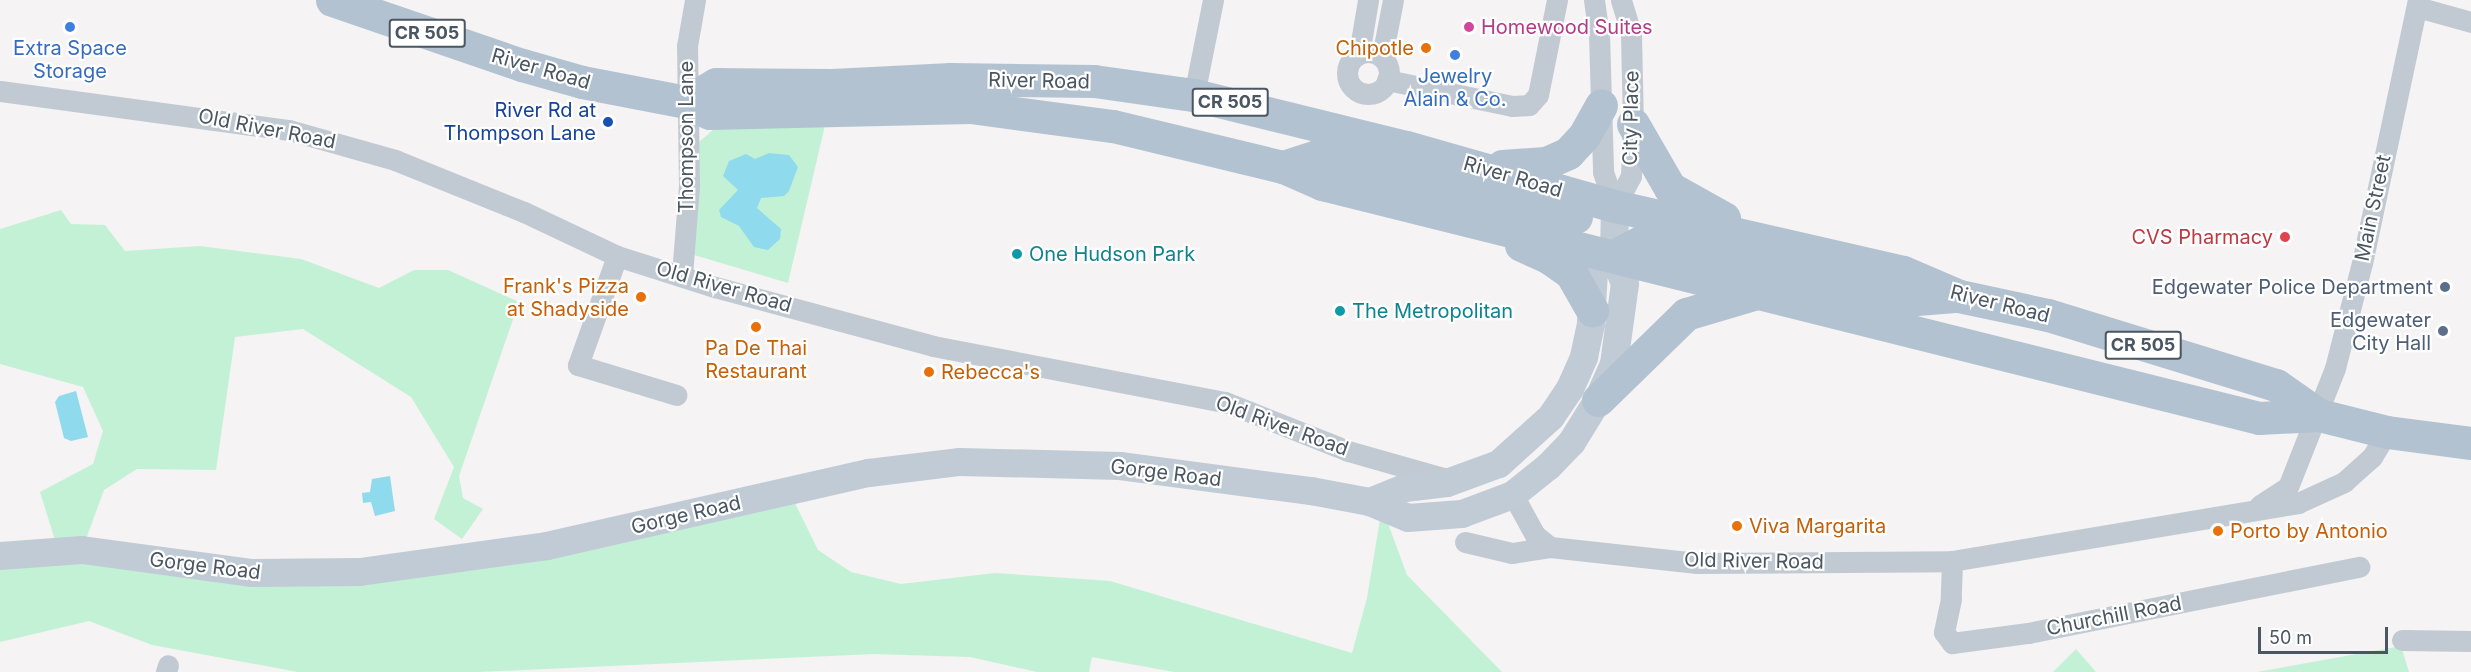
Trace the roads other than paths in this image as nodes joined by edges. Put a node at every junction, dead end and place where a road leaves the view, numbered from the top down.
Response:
1 (332, 0) edge
2 (695, 0) edge
3 (1214, 0) edge
4 (1368, 0) edge
5 (1393, 0) edge
6 (1557, 0) edge
7 (1594, 0) edge
8 (1621, 0) edge
9 (2418, 4) edge
10 (2471, 22) edge
11 (1359, 54) junction
12 (1382, 57) junction
13 (1388, 80) junction
14 (0, 91) edge
15 (1194, 95) junction
16 (686, 102) junction
17 (1601, 105) junction
18 (1633, 124) junction
19 (1283, 167) junction
20 (1479, 167) junction
21 (1614, 206) junction
22 (1468, 219) junction
23 (1772, 240) junction
24 (617, 256) junction
25 (1614, 256) junction
26 (682, 275) junction
27 (1759, 293) junction
28 (1959, 296) junction
29 (1592, 310) junction
30 (677, 395) dead end
31 (1598, 400) junction
32 (2319, 415) junction
33 (2387, 432) junction
34 (2471, 443) edge
35 (1452, 481) junction
36 (1513, 495) junction
37 (1370, 502) junction
38 (2254, 507) junction
39 (1465, 542) dead end
40 (1550, 547) junction
41 (0, 556) edge
42 (1952, 561) junction
43 (2359, 567) dead end
44 (2402, 640) dead end
45 (2471, 641) edge

1 - 16 main road, River Road / CR 505
2 - 16 street, Thompson Lane
3 - 15 street
4 - 11 street
5 - 12 street
6 - 13 street
7 - 17 street, City Place
8 - 18 street, City Place
9 - 10 street
9 - 32 street, Main Street
11 - 12 street
11 - 13 street
12 - 13 street
14 - 24 street, Old River Road
15 - 16 main road, River Road / CR 505
15 - 20 main road, River Road / CR 505
16 - 19 main road, River Road / CR 505
16 - 26 street, Thompson Lane
17 - 20 main road
17 - 21 street, City Place
18 - 21 street, City Place
18 - 23 main road
19 - 21 main road
19 - 22 main road, River Road / CR 505
20 - 21 main road, River Road / CR 505
21 - 23 main road, River Road / CR 505
21 - 25 main road, Gorge Road
22 - 25 main road, River Road / CR 505
22 - 29 main road
23 - 28 main road, River Road / CR 505
24 - 26 street, Old River Road
24 - 30 street
25 - 27 main road, River Road / CR 505
25 - 28 main road
25 - 29 main road
25 - 31 main road, Gorge Road
26 - 35 street, Old River Road
27 - 31 main road
27 - 32 main road, River Road / CR 505
28 - 32 main road, River Road / CR 505
29 - 35 main road
31 - 36 main road, Gorge Road
32 - 33 main road, River Road / CR 505
32 - 38 street
33 - 34 main road, River Road / CR 505
33 - 38 street
35 - 37 main road
36 - 37 main road, Gorge Road
36 - 40 street
37 - 41 main road, Gorge Road
38 - 42 street
39 - 40 street, Old River Road
40 - 42 street, Old River Road
42 - 43 street, Churchill Road
44 - 45 street

